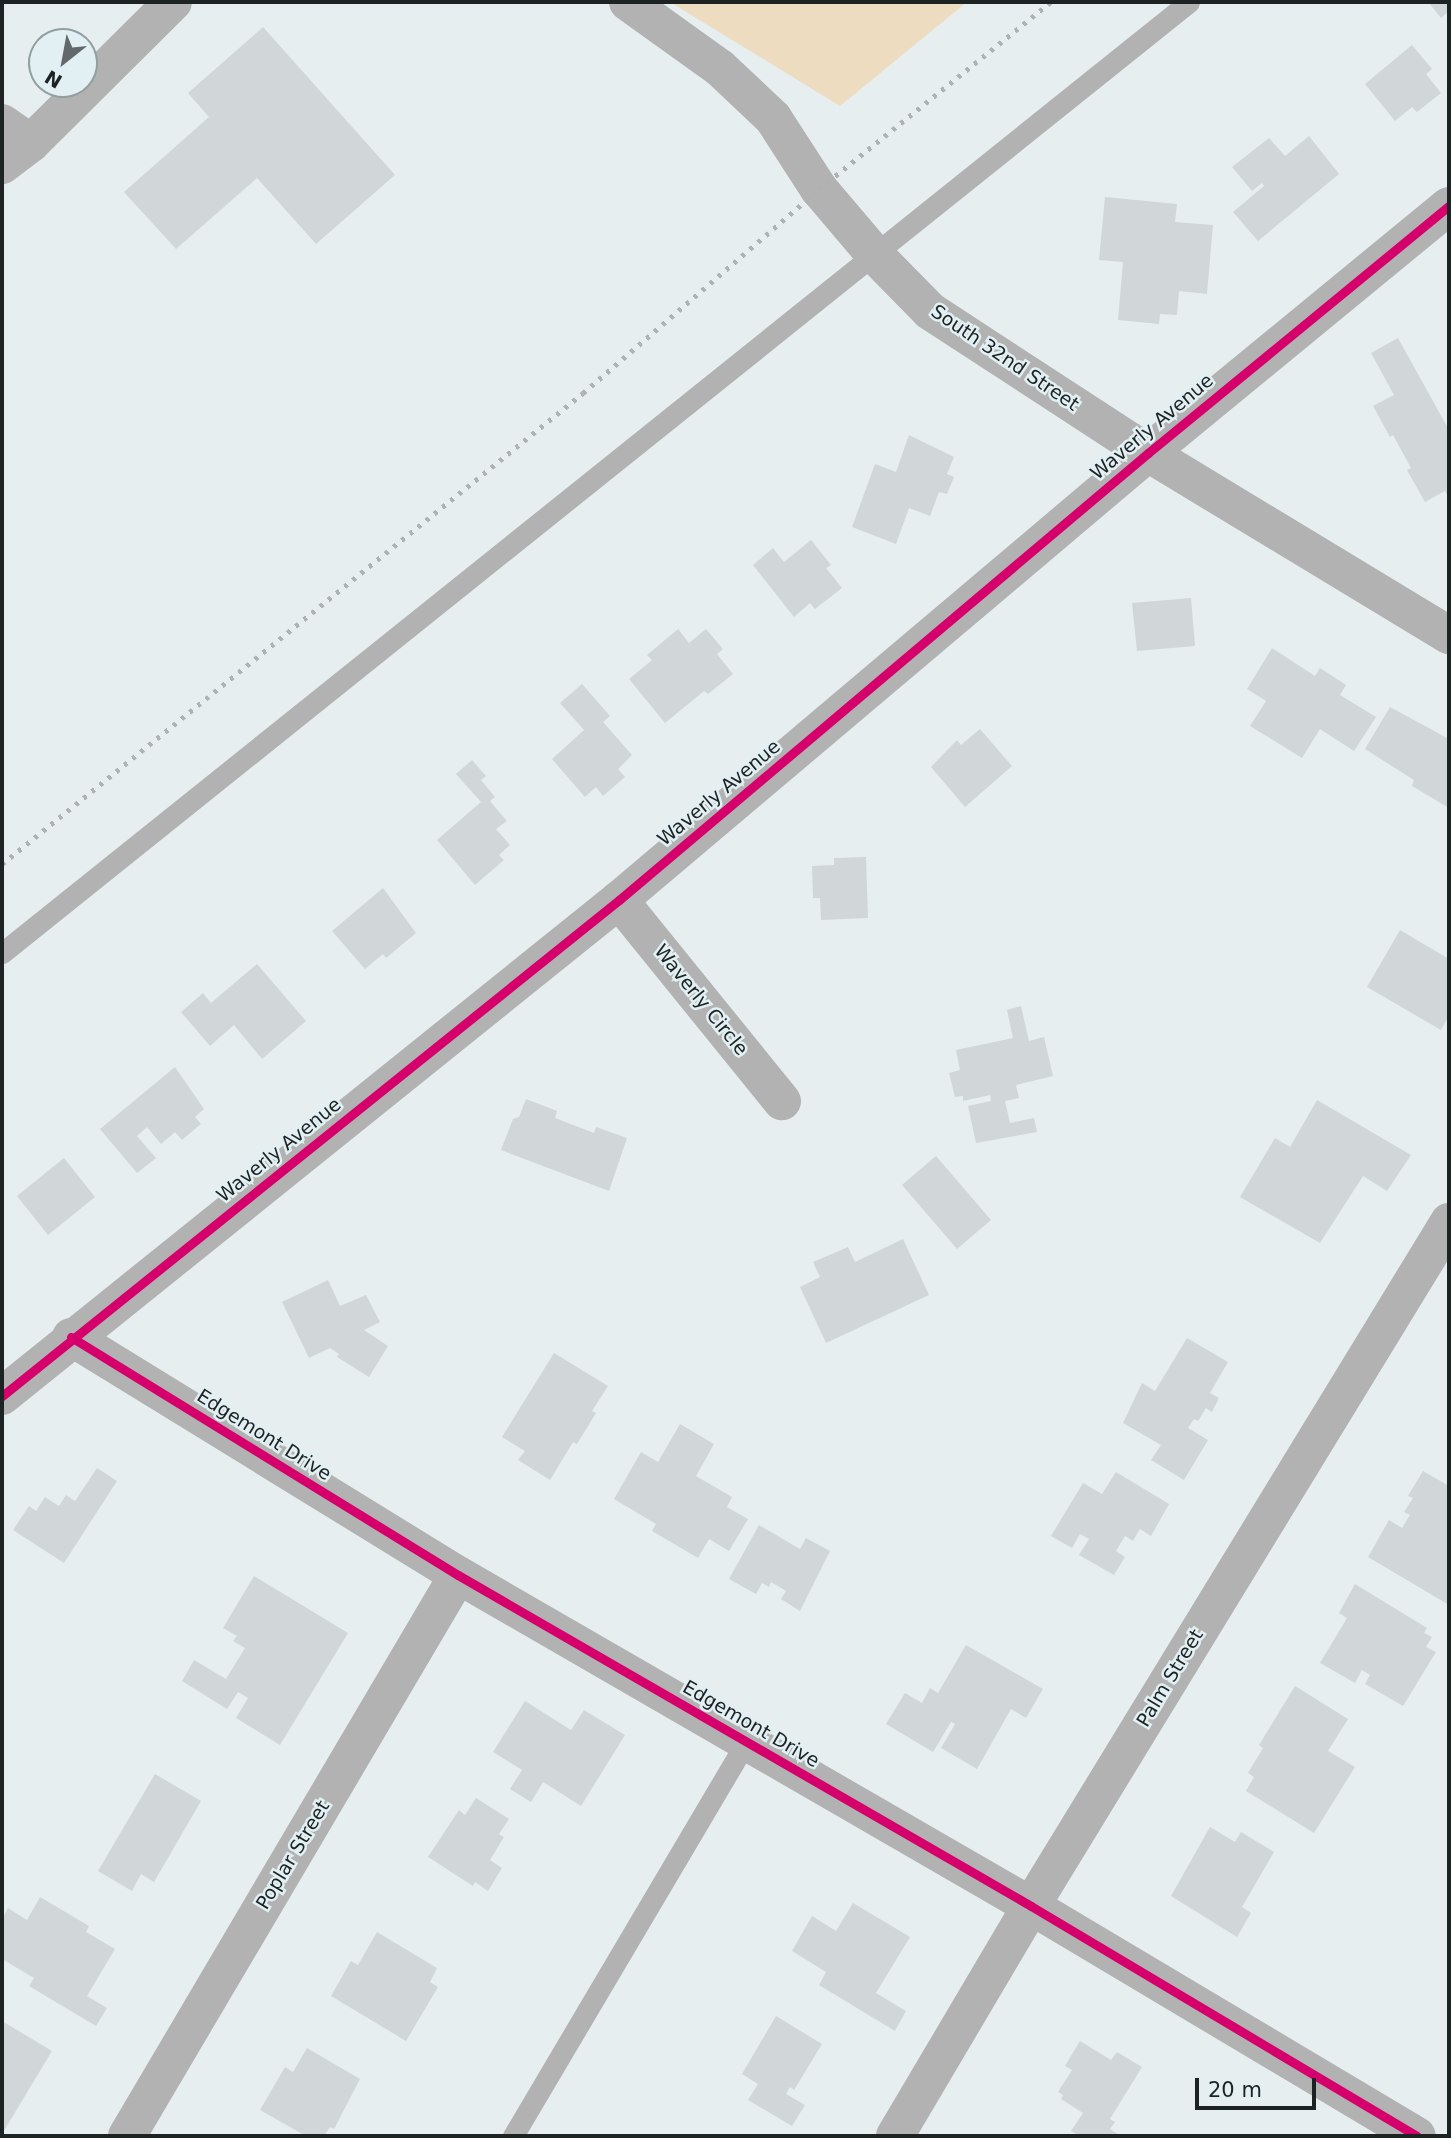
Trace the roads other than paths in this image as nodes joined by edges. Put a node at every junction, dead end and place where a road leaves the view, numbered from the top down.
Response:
1 (173, 2) edge
2 (628, 2) edge
3 (1189, 2) edge
4 (12, 144) edge
5 (1449, 206) edge
6 (875, 255) junction
7 (1148, 453) junction
8 (1449, 635) edge
9 (619, 900) junction
10 (2, 953) edge
11 (782, 1101) dead end
12 (1449, 1223) edge
13 (71, 1338) junction
14 (2, 1396) edge
15 (458, 1575) junction
16 (746, 1742) junction
17 (1031, 1906) junction
18 (127, 2136) edge
19 (513, 2136) edge
20 (895, 2136) edge
21 (1416, 2136) edge

1 - 4 street
2 - 6 street, South 32nd Street
3 - 6 lane
5 - 7 street, Waverly Avenue
6 - 7 street, South 32nd Street
6 - 10 lane
7 - 8 street, South 32nd Street
7 - 9 street, Waverly Avenue
9 - 11 street, Waverly Circle
9 - 13 street, Waverly Avenue
12 - 17 street, Palm Street
13 - 14 street, Waverly Avenue
13 - 15 street, Edgemont Drive
15 - 16 street, Edgemont Drive
15 - 18 street, Poplar Street
16 - 17 street, Edgemont Drive
16 - 19 lane
17 - 20 street, Palm Street
17 - 21 street, Edgemont Drive

